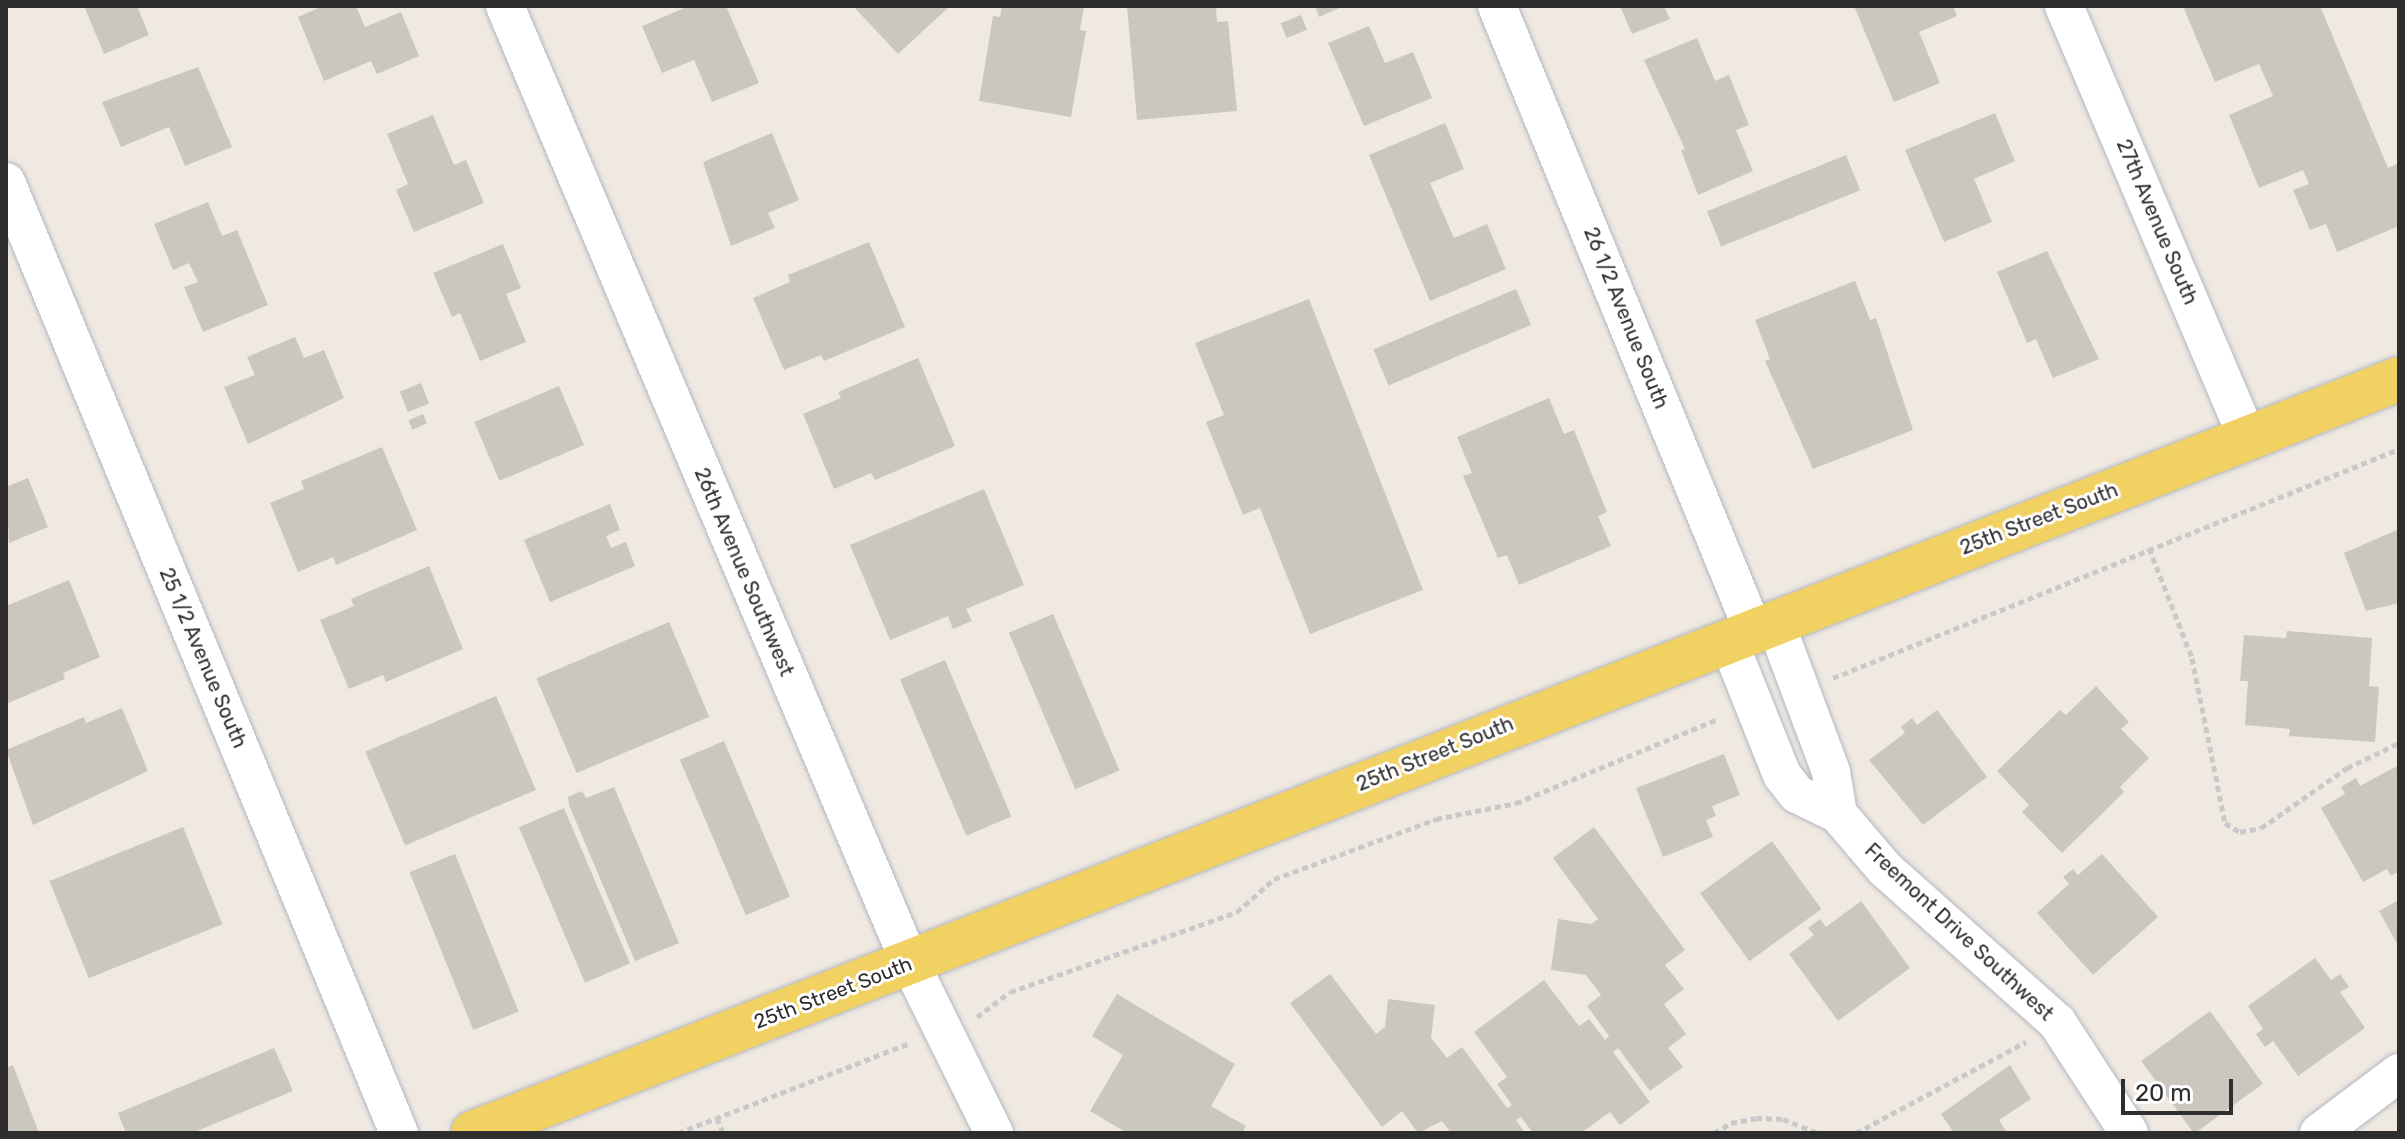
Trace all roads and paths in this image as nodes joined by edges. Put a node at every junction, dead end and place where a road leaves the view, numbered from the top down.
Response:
1 (505, 6) edge
2 (1497, 6) edge
3 (2064, 6) edge
4 (6, 182) edge
5 (2399, 379) edge
6 (2248, 439) junction
7 (2399, 449) edge
8 (2149, 548) junction
9 (1752, 631) junction
10 (1800, 691) junction
11 (1753, 706) junction
12 (2399, 743) edge
13 (1838, 814) junction
14 (910, 963) junction
15 (2057, 1022) junction
16 (942, 1031) junction
17 (2399, 1073) edge
18 (717, 1118) junction
19 (399, 1133) edge
20 (473, 1133) edge
21 (678, 1133) edge
22 (723, 1133) edge
23 (994, 1133) edge
24 (1714, 1133) edge
25 (1817, 1133) edge
26 (1856, 1133) edge
27 (2129, 1133) edge
28 (2319, 1133) edge

1 - 14 street, 26th Avenue Southwest
2 - 9 street, 26 1/2 Avenue South
3 - 6 street, 27th Avenue South
4 - 19 street, 25 1/2 Avenue South
5 - 6 main road, 25th Street South
6 - 9 main road, 25th Street South
7 - 8 path
8 - 10 path
8 - 12 path
9 - 10 street
9 - 11 street, Freemont Drive Southwest
9 - 14 main road, 25th Street South
10 - 13 street
11 - 13 street, Freemont Drive Southwest
11 - 16 path
13 - 15 street, Freemont Drive Southwest
14 - 16 street, 26th Avenue Southwest
14 - 20 main road, 25th Street South
15 - 26 path
15 - 27 street, Freemont Drive Southwest
16 - 18 path
16 - 23 street, 26th Avenue Southwest
17 - 28 street
18 - 21 path
18 - 22 path
24 - 25 path

